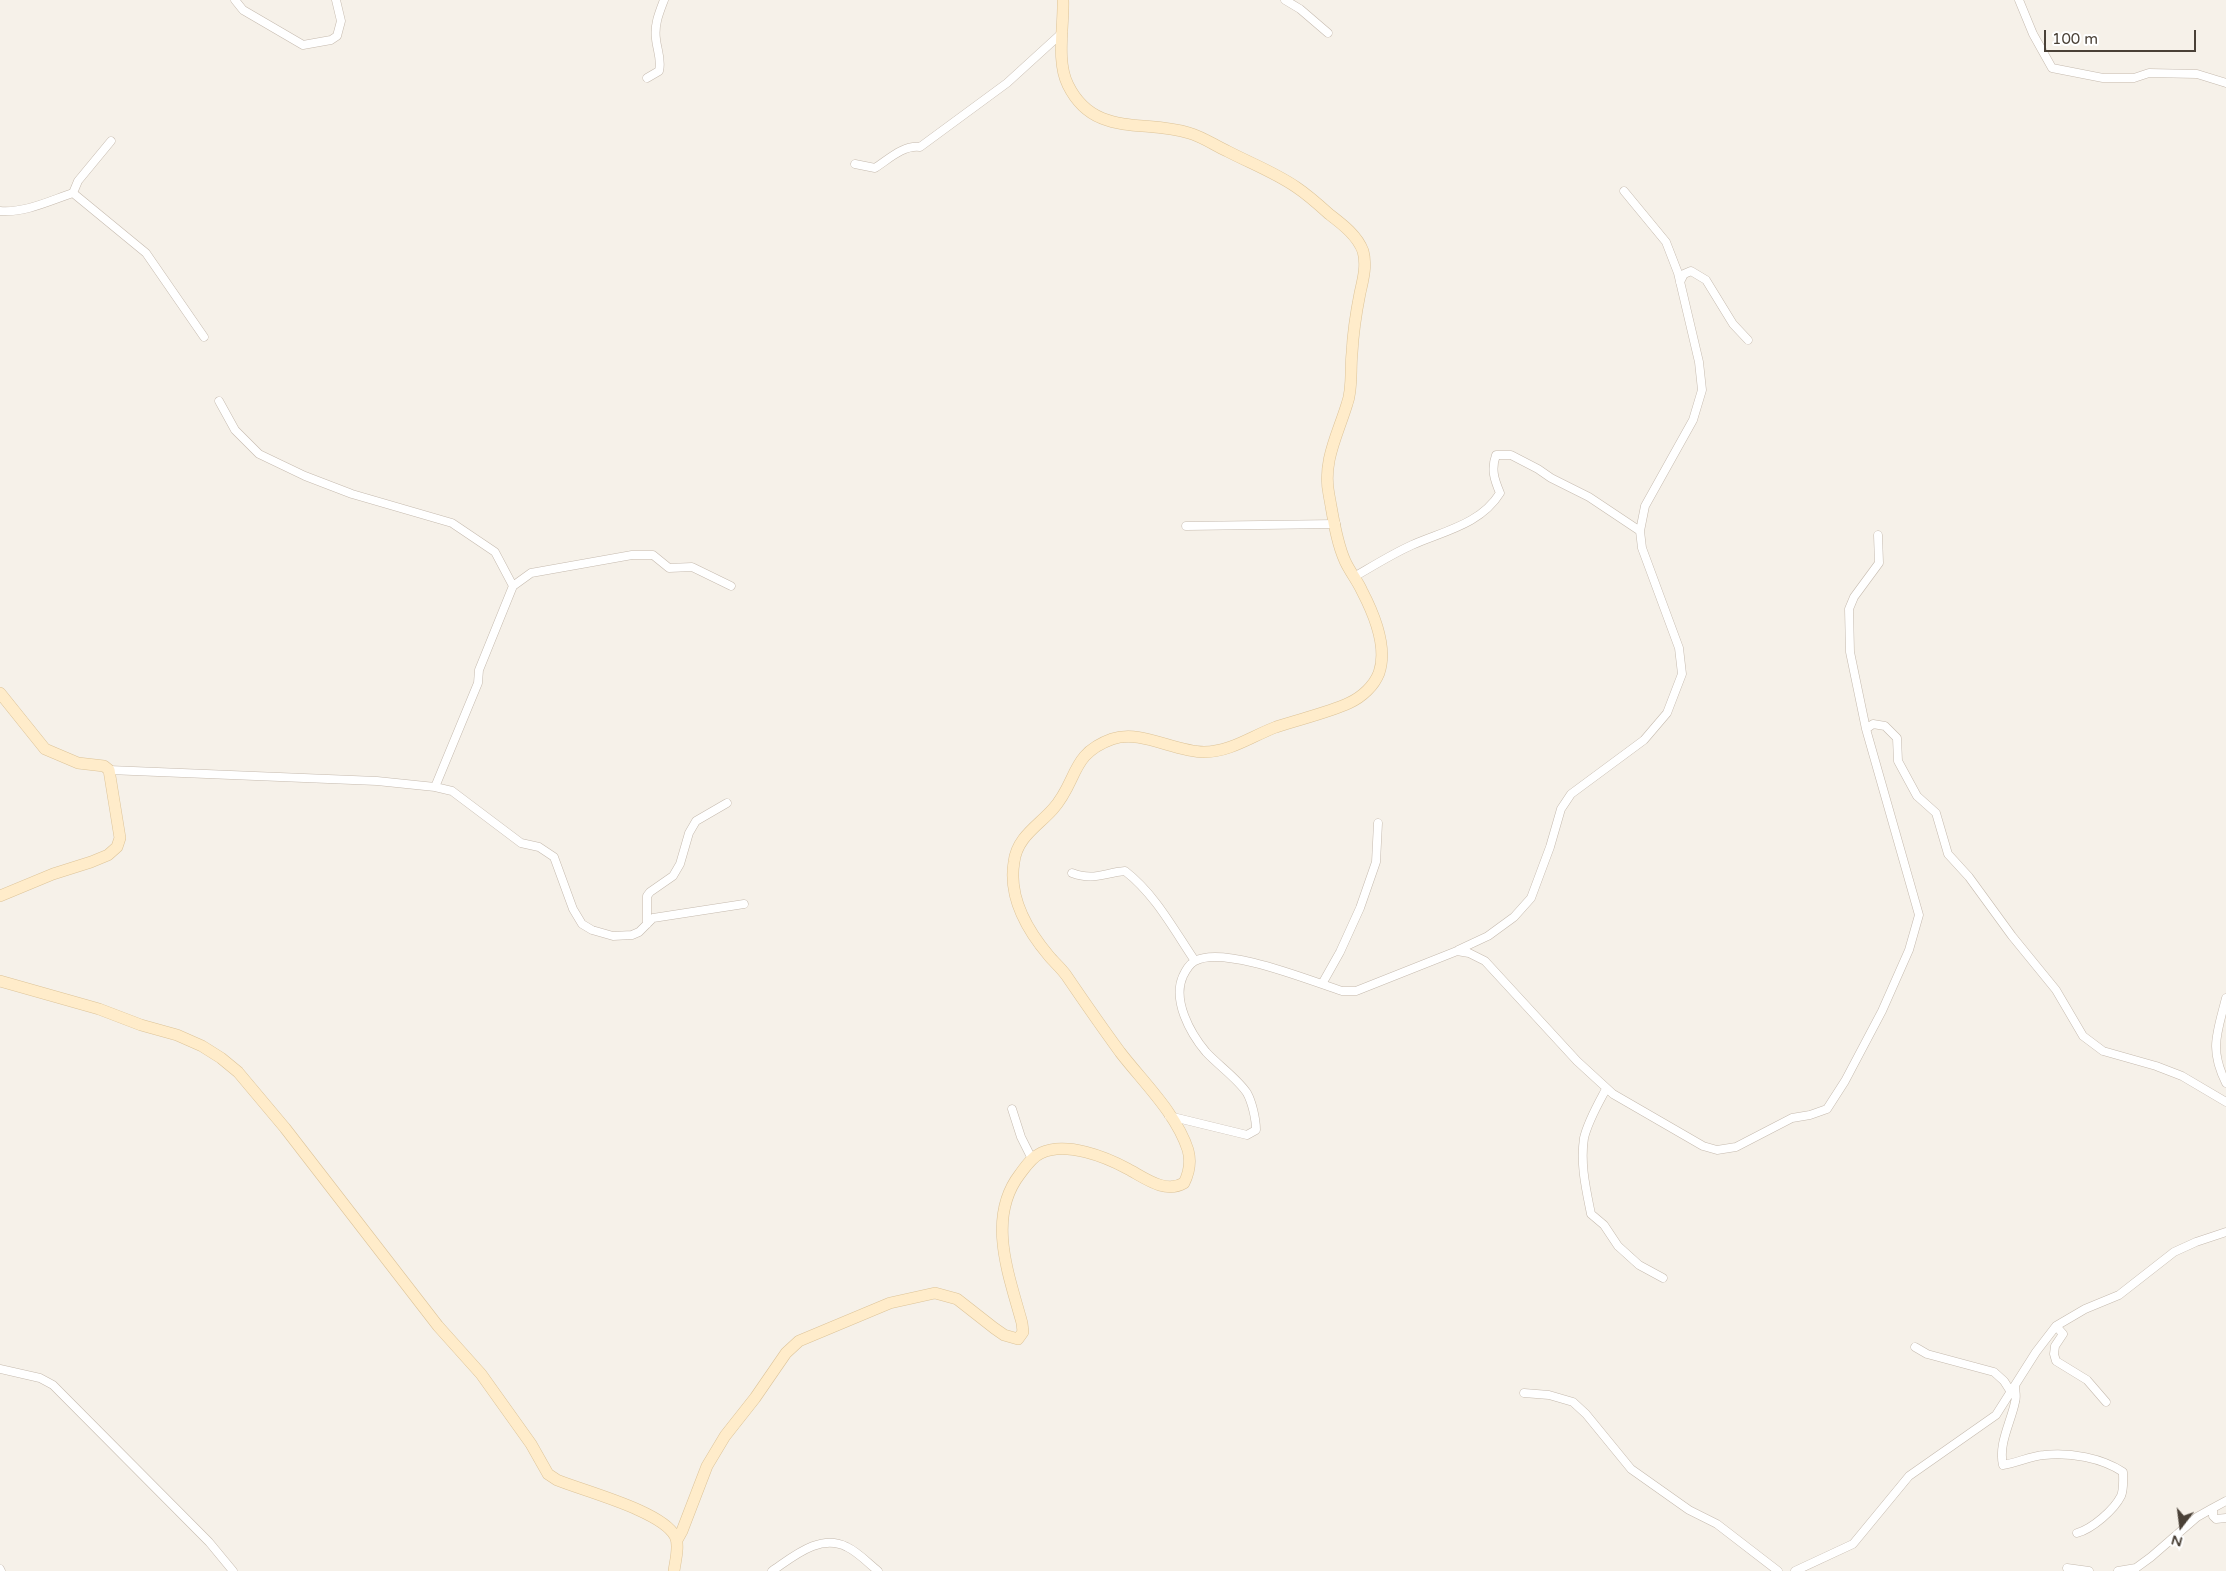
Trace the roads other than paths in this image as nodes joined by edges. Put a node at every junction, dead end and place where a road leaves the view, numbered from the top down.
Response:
1 (235, 0) edge
2 (336, 0) edge
3 (664, 0) edge
4 (1063, 0) edge
5 (1285, 0) edge
6 (2019, 0) edge
7 (1063, 32) junction
8 (1328, 33) dead end
9 (647, 78) dead end
10 (2226, 83) edge
11 (111, 140) dead end
12 (855, 164) dead end
13 (1624, 191) dead end
14 (73, 193) junction
15 (0, 210) edge
16 (1680, 282) junction
17 (204, 337) dead end
18 (1748, 340) dead end
19 (220, 401) dead end
20 (1336, 524) junction
21 (1186, 526) dead end
22 (1640, 531) junction
23 (1878, 535) dead end
24 (1354, 577) junction
25 (513, 586) junction
26 (731, 586) dead end
27 (0, 694) edge
28 (1866, 729) junction
29 (109, 770) junction
30 (435, 787) junction
31 (727, 803) dead end
32 (1378, 823) dead end
33 (1072, 873) dead end
34 (0, 896) edge
35 (744, 904) dead end
36 (647, 924) junction
37 (1457, 951) junction
38 (1195, 961) junction
39 (0, 980) edge
40 (1322, 984) junction
41 (2226, 998) edge
42 (2226, 1083) edge
43 (1606, 1089) junction
44 (2226, 1102) edge
45 (1012, 1109) dead end
46 (1170, 1116) junction
47 (1032, 1158) junction
48 (2226, 1232) edge
49 (1664, 1278) dead end
50 (2056, 1326) junction
51 (1915, 1347) dead end
52 (0, 1369) edge
53 (2012, 1389) junction
54 (1524, 1394) dead end
55 (2106, 1402) dead end
56 (2226, 1501) edge
57 (2213, 1508) junction
58 (2226, 1518) edge
59 (2077, 1533) dead end
60 (677, 1540) junction
61 (2067, 1568) dead end
62 (233, 1571) edge
63 (674, 1571) edge
64 (772, 1571) edge
65 (878, 1571) edge
66 (1778, 1571) edge
67 (1795, 1571) edge
68 (2089, 1571) edge
69 (2118, 1571) edge

1 - 2 street
3 - 9 street
4 - 7 street
5 - 8 street
6 - 10 street
7 - 12 street
7 - 20 street
11 - 14 street
13 - 16 street
14 - 15 street
14 - 17 street
16 - 18 street
16 - 22 street
19 - 25 street
20 - 21 street
20 - 24 street
22 - 24 street
22 - 37 street
23 - 28 street
24 - 46 street
25 - 26 street
25 - 30 street
27 - 29 street
28 - 43 street
28 - 44 street
29 - 30 street
29 - 34 street
30 - 36 street
31 - 36 street
32 - 40 street
33 - 38 street
35 - 36 street
37 - 40 street
37 - 43 street
38 - 40 street
38 - 46 street
39 - 60 street
41 - 42 street
43 - 49 street
45 - 47 street
46 - 47 street
47 - 60 street
48 - 50 street
50 - 53 street
50 - 55 street
51 - 53 street
52 - 62 street
53 - 59 street
53 - 67 street
54 - 66 street
56 - 57 street
57 - 58 street
57 - 69 street
60 - 63 street
61 - 68 street
64 - 65 street

